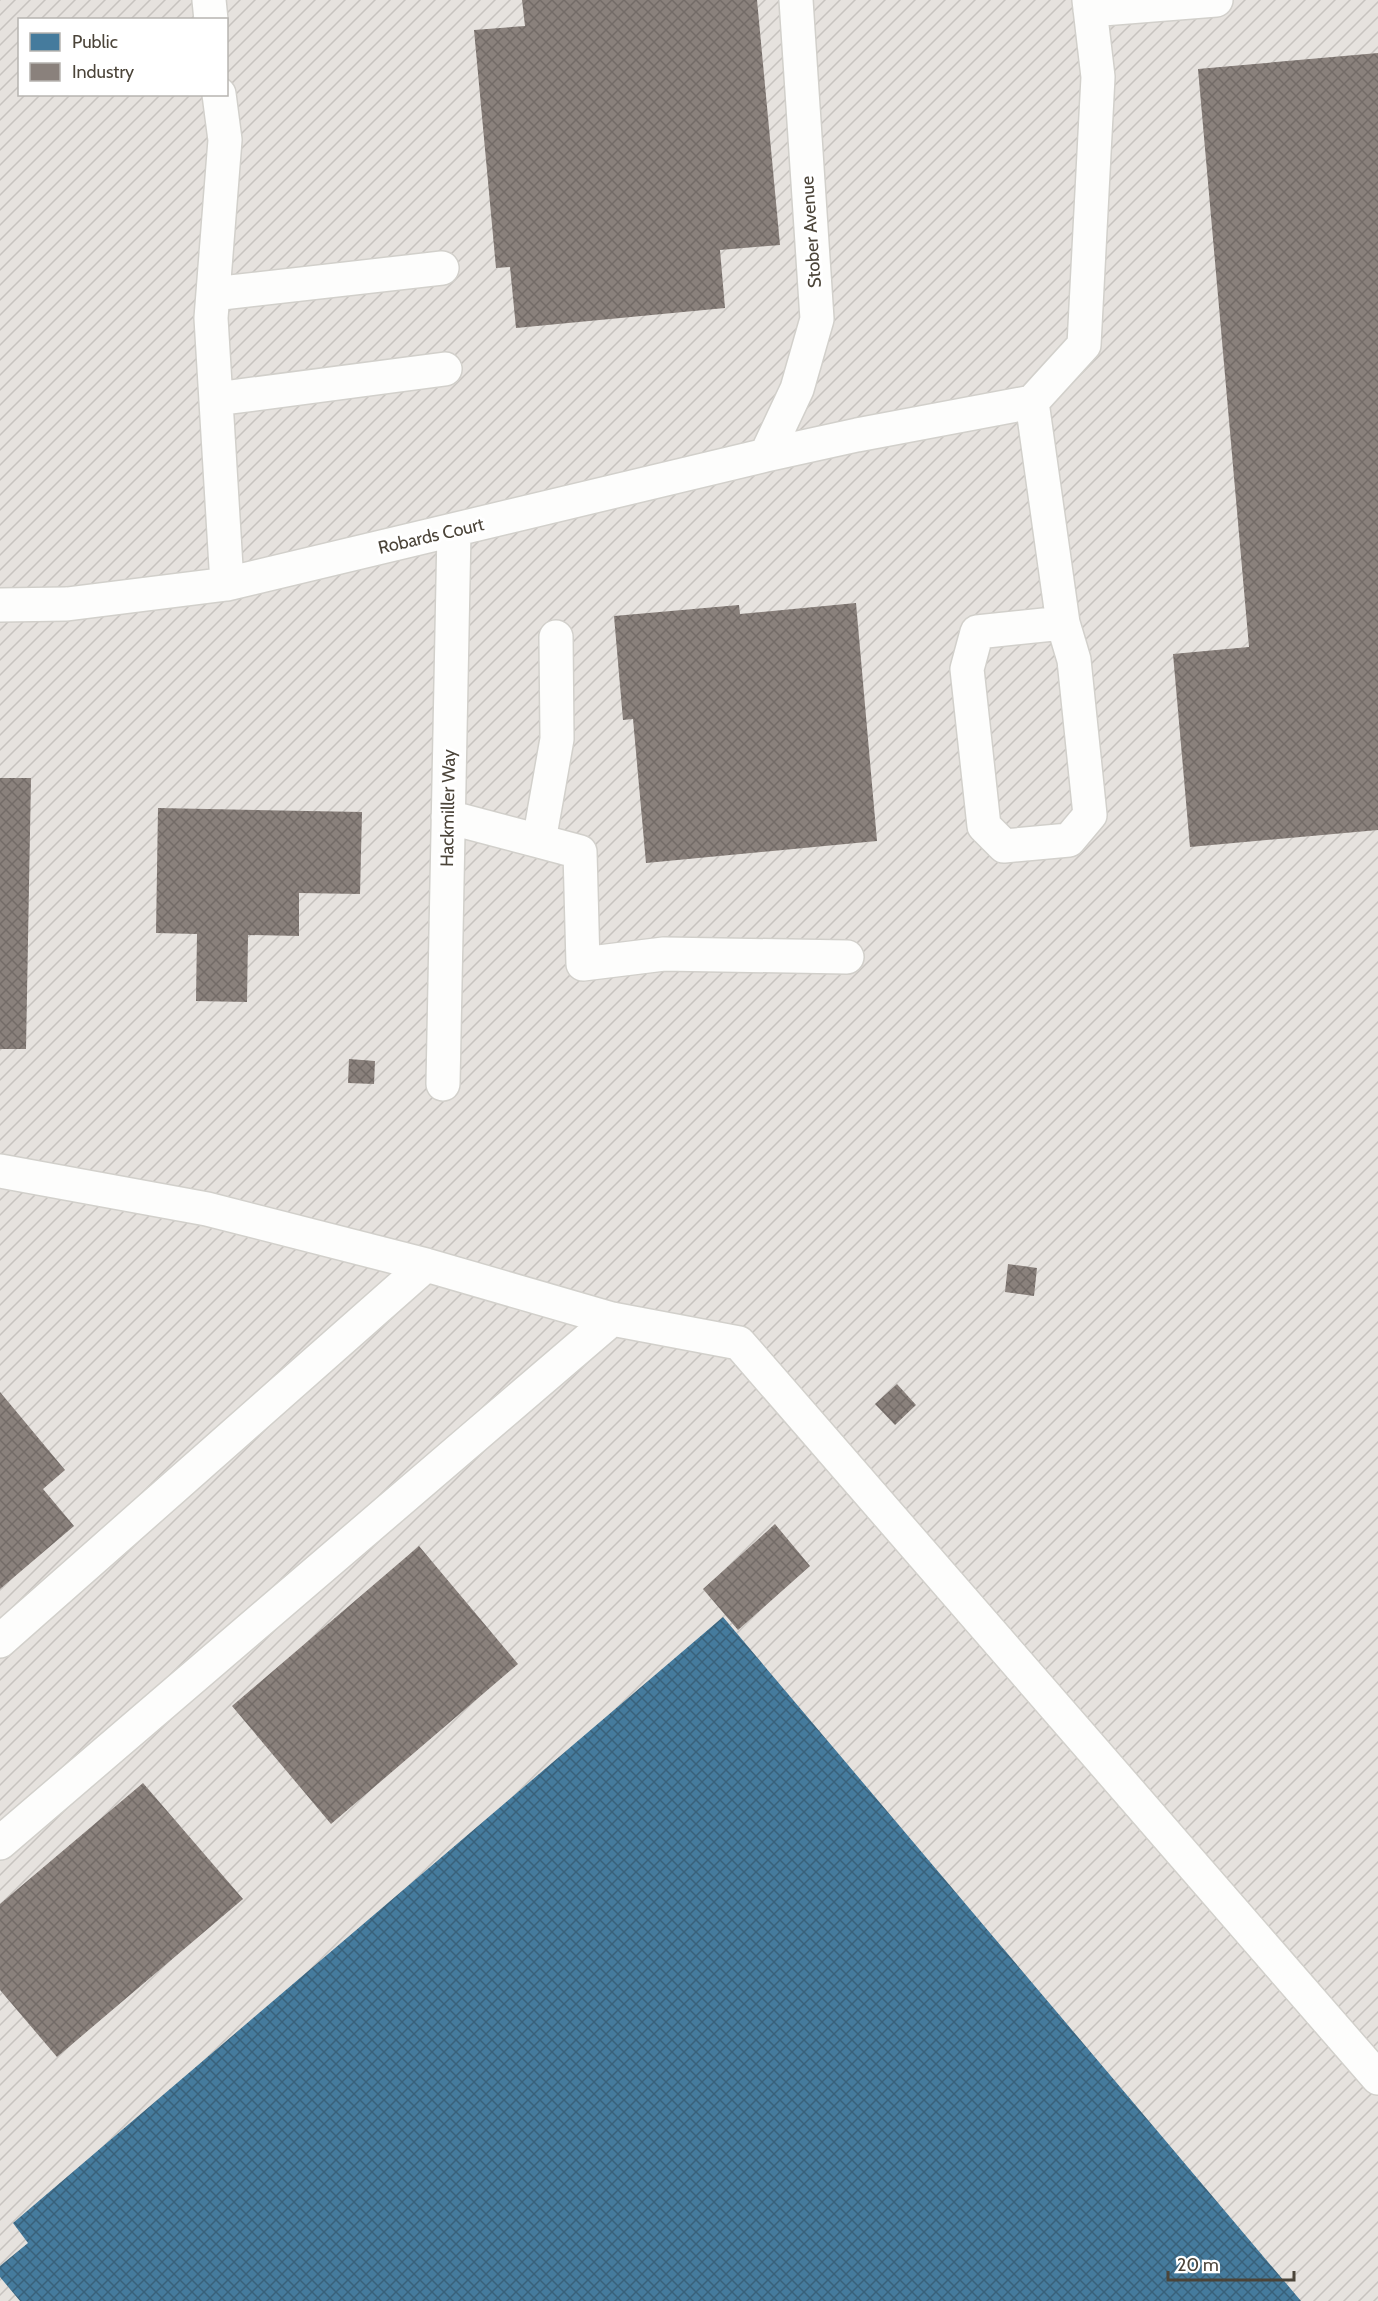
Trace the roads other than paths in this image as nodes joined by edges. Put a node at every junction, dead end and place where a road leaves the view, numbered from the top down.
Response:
1 (209, 0) edge
2 (796, 0) edge
3 (1216, 0) edge
4 (1090, 5) edge
5 (211, 18) edge
6 (219, 96) edge
7 (442, 268) dead end
8 (213, 294) junction
9 (445, 369) dead end
10 (216, 399) junction
11 (1032, 402) junction
12 (766, 455) junction
13 (454, 531) junction
14 (227, 584) junction
15 (0, 605) edge
16 (1063, 623) junction
17 (556, 638) dead end
18 (448, 817) junction
19 (539, 841) junction
20 (847, 957) dead end
21 (443, 1084) dead end
22 (0, 1171) edge
23 (426, 1265) junction
24 (612, 1319) junction
25 (0, 1641) edge
26 (0, 1843) edge
27 (1378, 2078) edge

1 - 5 street
2 - 12 street, Stober Avenue
3 - 4 street
4 - 11 street
6 - 8 street
7 - 8 street
8 - 10 street
9 - 10 street
10 - 14 street
11 - 12 street, Robards Court
11 - 16 street
12 - 13 street, Robards Court
13 - 14 street, Robards Court
13 - 18 street, Hackmiller Way
14 - 15 street, Robards Court
16 - 16 street
17 - 19 street
18 - 19 street
18 - 21 street, Hackmiller Way
19 - 20 street
22 - 23 street
23 - 24 street
23 - 25 street
24 - 26 street
24 - 27 street

